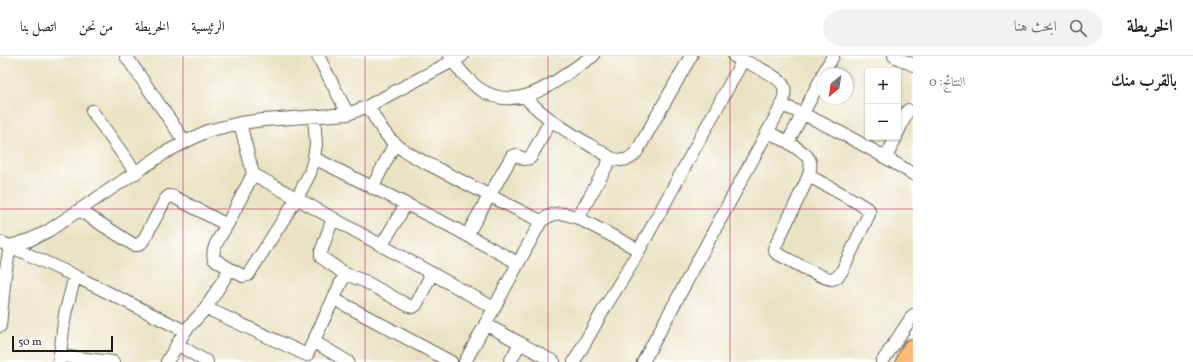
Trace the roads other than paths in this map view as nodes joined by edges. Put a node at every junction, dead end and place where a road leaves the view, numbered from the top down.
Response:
1 (126, 56) edge
2 (318, 56) edge
3 (593, 56) edge
4 (691, 56) edge
5 (833, 56) edge
6 (894, 56) edge
7 (455, 58) edge
8 (738, 58) edge
9 (913, 66) edge
10 (826, 68) edge
11 (817, 86) edge
12 (525, 96) junction
13 (913, 99) edge
14 (782, 105) junction
15 (368, 106) junction
16 (92, 111) dead end
17 (911, 111) edge
18 (348, 114) junction
19 (803, 114) junction
20 (314, 117) junction
21 (551, 120) junction
22 (240, 124) junction
23 (901, 127) edge
24 (768, 132) junction
25 (895, 140) edge
26 (185, 142) junction
27 (788, 142) junction
28 (395, 143) junction
29 (314, 158) junction
30 (610, 158) junction
31 (886, 158) junction
32 (136, 173) junction
33 (253, 174) junction
34 (913, 174) edge
35 (809, 176) junction
36 (372, 188) junction
37 (490, 196) junction
38 (297, 198) junction
39 (406, 204) junction
40 (79, 210) junction
41 (333, 218) junction
42 (578, 218) junction
43 (541, 221) junction
44 (227, 225) junction
45 (467, 235) junction
46 (5, 244) edge
47 (382, 245) junction
48 (639, 250) junction
49 (518, 263) junction
50 (230, 269) junction
51 (432, 273) junction
52 (345, 274) junction
53 (2, 275) edge
54 (75, 276) junction
55 (334, 299) junction
56 (206, 308) junction
57 (494, 308) junction
58 (913, 315) edge
59 (485, 324) junction
60 (0, 326) edge
61 (185, 331) junction
62 (313, 341) junction
63 (520, 343) junction
64 (177, 344) junction
65 (913, 350) edge
66 (305, 358) edge
67 (59, 359) edge
68 (113, 362) edge
69 (167, 362) edge
70 (207, 362) edge
71 (348, 362) edge
72 (451, 362) edge
73 (464, 362) edge
74 (510, 362) edge
75 (554, 362) edge
76 (574, 362) edge
77 (642, 362) edge
78 (882, 362) edge
79 (907, 362) edge

1 - 26 street
2 - 18 street
3 - 12 street
4 - 30 street
5 - 10 street
6 - 9 street
7 - 12 street
7 - 15 street
8 - 14 street
8 - 48 street
11 - 19 street
12 - 21 street
13 - 17 street
14 - 19 street
14 - 24 street
15 - 18 street
15 - 28 street
16 - 32 street
17 - 23 street
18 - 20 street
19 - 27 street
19 - 31 street
20 - 22 street
20 - 29 street
21 - 30 street
21 - 37 street
22 - 26 street
22 - 33 street
24 - 27 street
24 - 77 street
25 - 31 street
26 - 32 street
27 - 35 street
28 - 36 street
28 - 37 street
29 - 36 street
29 - 38 street
30 - 42 street
31 - 34 street
32 - 40 street
33 - 38 street
33 - 44 street
35 - 35 street
36 - 39 street
37 - 43 street
37 - 45 street
38 - 41 street
38 - 50 street
39 - 45 street
39 - 47 street
40 - 44 street
40 - 46 street
41 - 47 street
41 - 52 street
42 - 43 street
42 - 48 street
43 - 49 street
44 - 50 street
45 - 49 street
46 - 53 street
46 - 54 street
47 - 51 street
48 - 76 street
49 - 57 street
50 - 56 street
51 - 52 street
51 - 57 street
52 - 55 street
53 - 60 street
54 - 61 street
54 - 67 street
55 - 62 street
55 - 72 street
56 - 61 street
56 - 66 street
57 - 59 street
58 - 78 street
59 - 63 street
59 - 73 street
61 - 64 street
62 - 66 street
62 - 71 street
63 - 74 street
63 - 75 street
64 - 69 street
64 - 70 street
65 - 79 highway
67 - 68 street

